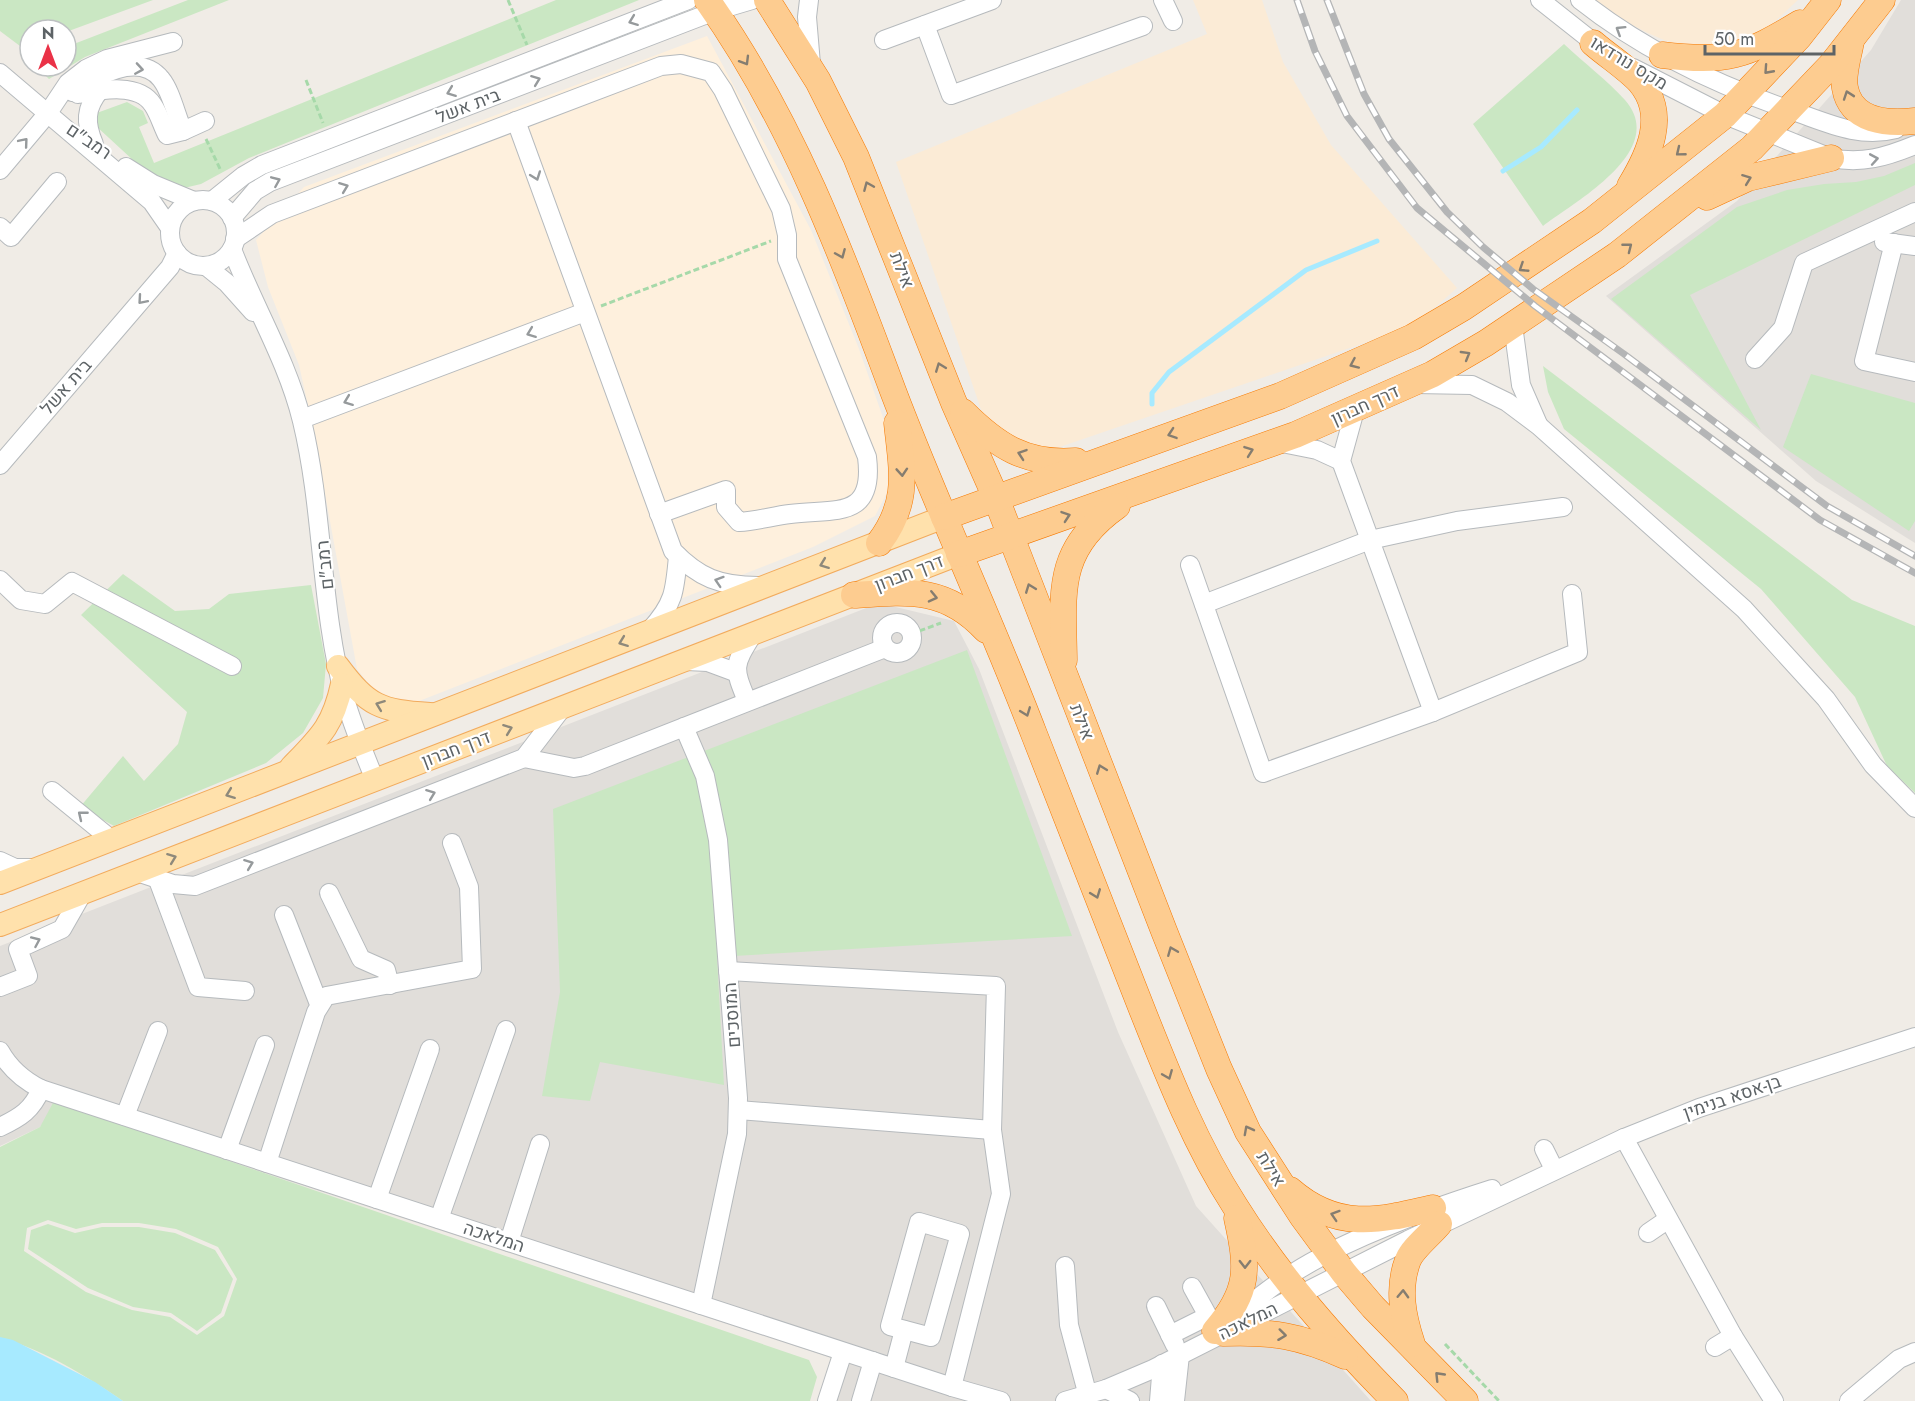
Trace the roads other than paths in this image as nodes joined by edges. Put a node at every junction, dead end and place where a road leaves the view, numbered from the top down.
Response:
1 (688, 0) edge
2 (752, 0) edge
3 (767, 0) edge
4 (809, 0) edge
5 (992, 0) edge
6 (1163, 0) edge
7 (1540, 0) edge
8 (1580, 0) edge
9 (1882, 0) edge
10 (711, 5) edge
11 (1823, 6) edge
12 (1173, 21) dead end
13 (925, 25) junction
14 (1143, 26) dead end
15 (1852, 39) junction
16 (885, 40) dead end
17 (173, 42) dead end
18 (1593, 43) junction
19 (1662, 55) junction
20 (812, 72) junction
21 (0, 73) edge
22 (100, 90) junction
23 (1744, 95) junction
24 (67, 96) junction
25 (1790, 110) junction
26 (48, 113) junction
27 (1725, 115) junction
28 (516, 121) junction
29 (1915, 122) edge
30 (1767, 132) junction
31 (94, 144) junction
32 (1915, 145) edge
33 (1831, 158) junction
34 (0, 170) edge
35 (57, 182) dead end
36 (1623, 196) junction
37 (203, 201) junction
38 (1674, 212) junction
39 (1915, 212) edge
40 (232, 218) junction
41 (0, 227) edge
42 (170, 228) junction
43 (1858, 238) junction
44 (1894, 243) junction
45 (233, 244) junction
46 (1915, 246) edge
47 (177, 253) junction
48 (206, 266) junction
49 (585, 312) junction
50 (1513, 325) junction
51 (278, 348) junction
52 (1755, 359) dead end
53 (1915, 372) edge
54 (1411, 384) junction
55 (894, 393) junction
56 (954, 403) junction
57 (1355, 410) junction
58 (302, 419) junction
59 (1539, 426) junction
60 (1276, 442) junction
61 (1100, 459) junction
62 (1341, 461) junction
63 (0, 465) edge
64 (1139, 490) junction
65 (996, 498) junction
66 (1563, 507) dead end
67 (659, 514) junction
68 (944, 517) junction
69 (1010, 536) junction
70 (1370, 540) junction
71 (879, 543) junction
72 (959, 554) junction
73 (678, 556) junction
74 (1190, 566) dead end
75 (0, 580) edge
76 (767, 586) junction
77 (1572, 594) dead end
78 (854, 595) junction
79 (1204, 604) junction
80 (648, 632) junction
81 (753, 634) junction
82 (885, 648) dead end
83 (1003, 658) junction
84 (684, 660) junction
85 (232, 666) dead end
86 (735, 672) junction
87 (340, 675) junction
88 (1064, 675) junction
89 (747, 701) junction
90 (563, 707) junction
91 (1433, 712) junction
92 (437, 714) junction
93 (684, 727) junction
94 (360, 744) junction
95 (524, 758) junction
96 (284, 773) junction
97 (375, 780) junction
98 (52, 791) dead end
99 (1915, 807) edge
100 (112, 840) junction
101 (452, 843) dead end
102 (0, 861) edge
103 (38, 868) junction
104 (137, 872) junction
105 (158, 880) junction
106 (0, 883) edge
107 (329, 893) dead end
108 (82, 894) junction
109 (284, 915) dead end
110 (0, 925) edge
111 (728, 971) junction
112 (390, 985) junction
113 (0, 987) edge
114 (245, 991) dead end
115 (319, 1004) junction
116 (158, 1030) dead end
117 (506, 1030) dead end
118 (1905, 1034) edge
119 (265, 1045) dead end
120 (430, 1049) dead end
121 (0, 1051) edge
122 (7, 1074) edge
123 (41, 1089) junction
124 (738, 1110) junction
125 (125, 1116) junction
126 (0, 1127) edge
127 (992, 1130) junction
128 (1624, 1138) junction
129 (540, 1144) dead end
130 (1544, 1149) dead end
131 (227, 1150) junction
132 (267, 1163) junction
133 (1554, 1169) junction
134 (1278, 1180) junction
135 (377, 1199) junction
136 (1234, 1206) junction
137 (1436, 1216) junction
138 (439, 1219) junction
139 (1667, 1220) junction
140 (1648, 1233) dead end
141 (509, 1242) junction
142 (1337, 1264) junction
143 (1065, 1266) dead end
144 (1192, 1287) dead end
145 (1292, 1287) junction
146 (701, 1305) junction
147 (1156, 1306) dead end
148 (904, 1330) junction
149 (1170, 1335) junction
150 (1733, 1336) junction
151 (1204, 1341) junction
152 (1715, 1347) dead end
153 (1414, 1350) junction
154 (843, 1352) junction
155 (1915, 1352) edge
156 (873, 1361) junction
157 (1356, 1361) junction
158 (1162, 1364) junction
159 (894, 1368) junction
160 (1106, 1389) junction
161 (962, 1394) edge
162 (1088, 1396) junction
163 (827, 1401) edge
164 (861, 1401) edge
165 (1001, 1401) edge
166 (1065, 1401) edge
167 (1130, 1401) edge
168 (1159, 1401) edge
169 (1174, 1401) edge
170 (1395, 1401) edge
171 (1465, 1401) edge
172 (1774, 1401) edge
173 (1849, 1401) edge

1 -> 37 street, בית אשל
2 - 10 street, בית אשל
3 - 20 highway, אילת
4 - 20 street
5 - 13 street
6 - 12 street
7 - 18 street, מקס נורדאו
19 -> 8 street, מקס נורדאו
9 - 15 highway, דרך חברון
40 -> 10 street, בית אשל
10 -> 55 highway
11 - 19 highway
11 -> 23 highway
13 - 14 street
13 - 16 street
15 - 25 highway, דרך חברון
29 -> 15 highway
17 - 26 street
18 - 27 street, מקס נורדאו
18 - 36 highway
19 - 23 street, מקס נורדאו
56 -> 20 highway, אילת
21 - 26 street, רמב"ם
22 - 24 street
24 -> 22 street
22 - 31 street
23 - 25 street
23 - 27 highway
24 - 26 street
25 - 29 street
25 - 30 highway, דרך חברון
26 - 31 street, רמב"ם
34 -> 26 street
26 - 42 street, רמב"ם
27 - 30 street
27 -> 36 highway
45 -> 28 street
28 -> 49 street
28 - 67 street
30 - 33 street
30 - 38 highway, דרך חברון
31 - 37 street, רמב"ם
33 -> 32 street
38 -> 33 highway
35 - 41 street
36 -> 61 highway
37 - 40 street
37 - 42 street
50 -> 38 highway, דרך חברון
39 - 43 street
40 - 45 street
42 - 47 street
43 - 44 street
43 - 52 street
44 - 46 street
44 - 53 street
45 - 48 street
45 - 51 street, רמב"ם
47 - 48 street
47 -> 63 street, בית אשל
48 - 51 street, רמב"ם
49 -> 58 street
49 - 67 street
54 -> 50 highway, דרך חברון
50 - 59 street
51 - 58 street, רמב"ם
54 - 57 highway, דרך חברון
54 - 59 street
55 - 68 highway
55 -> 71 highway
61 -> 56 highway
56 - 65 highway, אילת
57 - 60 highway, דרך חברון
57 - 62 street
58 - 87 street, רמב"ם
59 - 99 street
60 - 62 street
64 -> 60 highway, דרך חברון
61 - 65 highway
62 - 70 street
69 -> 64 highway, דרך חברון
64 - 88 highway
65 - 68 highway
65 - 69 highway, אילת
66 - 70 street
67 - 73 street
68 - 71 main road
68 - 72 highway
69 - 72 highway, דרך חברון
88 -> 69 highway, אילת
70 - 79 street
70 - 91 street
71 -> 76 main road
72 - 78 main road, דרך חברון
72 - 83 highway
76 -> 73 street
73 - 80 street
74 - 79 street
75 - 85 street
76 - 80 main road
77 - 91 street
78 - 81 main road, דרך חברון
78 -> 83 highway
79 - 91 street
80 -> 92 main road
81 - 84 main road, דרך חברון
81 - 86 street
82 - 89 street
83 -> 136 highway
84 - 86 street
84 - 90 main road, דרך חברון
86 - 89 street
92 -> 87 main road
87 - 94 street, רמב"ם
87 - 96 main road
134 -> 88 highway, אילת
89 - 93 street
90 - 95 street
97 -> 90 main road, דרך חברון
92 - 94 main road
93 - 95 street
93 - 111 street, המוסכים
94 - 96 main road
94 - 97 street, רמב"ם
105 -> 95 street
96 -> 100 main road
104 -> 97 main road, דרך חברון
100 -> 98 street
100 - 103 main road
101 - 112 street
102 - 103 street
103 - 106 main road
104 - 105 street
104 - 108 main road, דרך חברון
105 - 114 street
107 - 112 street
108 - 110 main road, דרך חברון
113 -> 108 street
109 - 115 street
111 - 124 street, המוסכים
111 - 127 street
112 - 115 street
115 - 132 street
116 - 125 street
117 - 138 street
118 - 128 street, בן-אסא בנימין
119 - 131 street
120 - 135 street
121 - 122 street, המלאכה
122 - 123 street, המלאכה
123 - 125 street, המלאכה
123 - 126 street
124 - 127 street
124 - 146 street, המוסכים
125 - 131 street, המלאכה
127 - 161 street
128 - 133 street, בן-אסא בנימין
128 - 139 street
129 - 141 street
130 - 133 street
131 - 132 street, המלאכה
132 - 135 street, המלאכה
133 - 137 street, בן-אסא בנימין
137 -> 134 highway
134 - 142 highway, אילת
135 - 138 street, המלאכה
136 - 145 highway
136 -> 151 highway
137 - 142 street, בן-אסא בנימין
153 -> 137 highway
138 - 141 street, המלאכה
139 - 140 street
139 - 150 street
141 - 146 street, המלאכה
142 - 145 street, בן-אסא בנימין
142 - 153 highway, אילת
143 - 162 street
144 - 149 street
145 - 151 street, המלאכה
145 - 157 highway
146 - 154 street, המלאכה
147 - 149 street
148 - 148 street
148 - 159 street
149 - 151 street
150 - 152 street
150 - 172 street
151 -> 157 highway
151 - 158 street, המלאכה
151 - 169 street
171 -> 153 highway, אילת
154 - 156 street, המלאכה
154 - 163 street
155 - 173 street
156 - 159 street, המלאכה
156 - 164 street
157 - 170 highway
158 - 160 street, המלאכה
158 - 168 street
159 - 161 street, המלאכה
160 - 162 street, המלאכה
160 - 167 street
161 - 165 street, המלאכה
162 - 166 street, המלאכה

